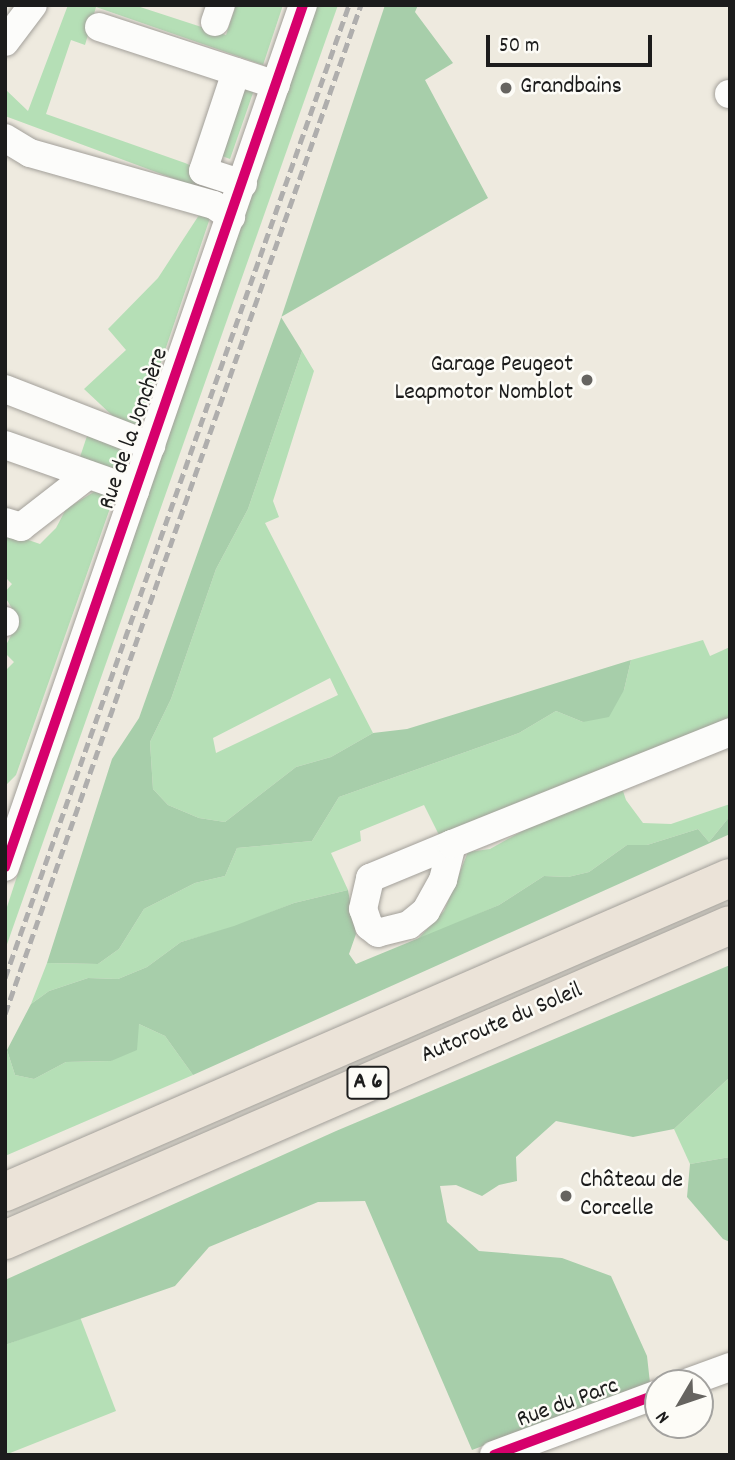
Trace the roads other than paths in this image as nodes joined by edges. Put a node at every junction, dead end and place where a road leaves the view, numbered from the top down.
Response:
1 (33, 5) edge
2 (303, 5) edge
3 (99, 27) dead end
4 (5, 41) edge
5 (236, 72) junction
6 (275, 85) junction
7 (5, 138) edge
8 (243, 184) junction
9 (231, 216) junction
10 (5, 389) edge
11 (5, 445) edge
12 (151, 446) junction
13 (88, 475) junction
14 (135, 491) junction
15 (5, 522) edge
16 (730, 732) edge
17 (15, 805) edge
18 (452, 844) dead end
19 (5, 867) edge
20 (730, 878) edge
21 (730, 925) edge
22 (5, 1192) edge
23 (5, 1240) edge
24 (644, 1399) edge
25 (494, 1455) edge

1 - 4 street
2 - 6 street, Rue de la Jonchère
3 - 5 street
5 - 6 street
5 - 8 street
6 - 8 street, Rue de la Jonchère
7 - 9 street
8 - 9 street, Rue de la Jonchère
9 - 12 street, Rue de la Jonchère
10 - 12 street
11 - 13 street
12 - 14 street, Rue de la Jonchère
13 - 14 street
13 - 15 street
14 - 17 street, Rue de la Jonchère
16 - 18 street
17 - 19 street, Rue de la Jonchère
20 - 22 highway, Autoroute du Soleil / A 6
21 - 23 highway, Autoroute du Soleil / A 6
24 - 25 street, Rue du Parc

